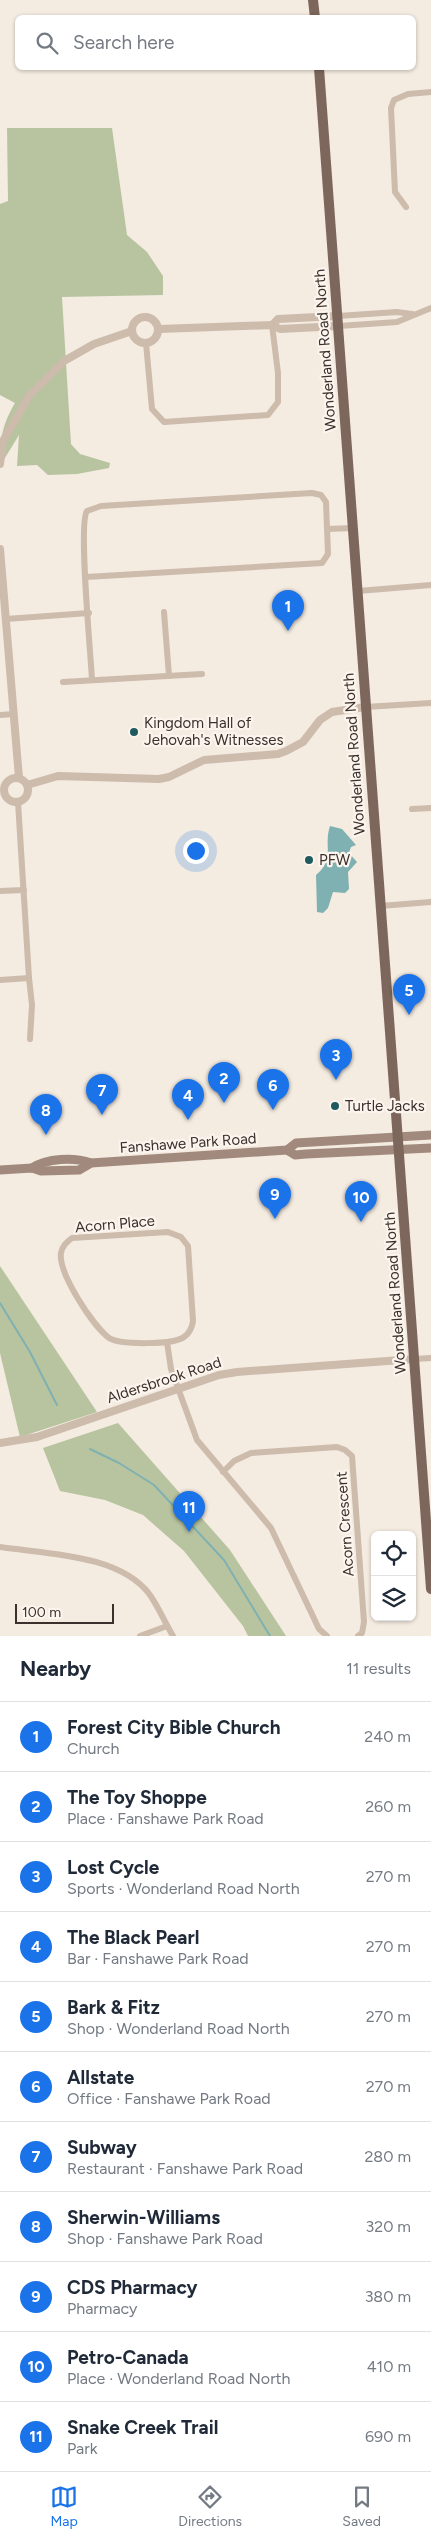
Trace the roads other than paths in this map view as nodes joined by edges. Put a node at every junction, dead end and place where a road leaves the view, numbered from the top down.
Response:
1 (313, 0) edge
2 (315, 15) edge
3 (319, 70) edge
4 (431, 92) edge
5 (406, 207) dead end
6 (431, 308) edge
7 (413, 314) junction
8 (338, 316) junction
9 (272, 325) junction
10 (339, 326) junction
11 (159, 329) junction
12 (132, 331) junction
13 (146, 343) junction
14 (2, 441) edge
15 (0, 464) edge
16 (353, 528) junction
17 (327, 529) junction
18 (0, 549) edge
19 (86, 577) junction
20 (431, 585) edge
21 (358, 591) junction
22 (164, 612) dead end
23 (88, 614) junction
24 (6, 619) junction
25 (202, 674) dead end
26 (169, 676) junction
27 (92, 680) junction
28 (63, 682) dead end
29 (431, 703) edge
30 (365, 708) junction
31 (14, 714) junction
32 (0, 715) edge
33 (19, 778) junction
34 (27, 785) junction
35 (2, 794) edge
36 (18, 802) junction
37 (431, 808) edge
38 (412, 809) dead end
39 (24, 890) junction
40 (0, 891) edge
41 (431, 902) edge
42 (380, 906) junction
43 (29, 978) junction
44 (0, 980) edge
45 (30, 1039) dead end
46 (431, 1135) edge
47 (398, 1137) junction
48 (431, 1148) edge
49 (287, 1150) junction
50 (399, 1150) junction
51 (0, 1170) edge
52 (167, 1342) junction
53 (431, 1358) edge
54 (415, 1359) junction
55 (178, 1389) junction
56 (0, 1443) edge
57 (223, 1472) junction
58 (0, 1547) edge
59 (431, 1589) edge
60 (167, 1626) junction
61 (140, 1636) edge
62 (173, 1636) edge
63 (327, 1636) edge
64 (358, 1636) edge

1 - 2 main road
3 - 8 main road, Wonderland Road North
4 - 5 street
6 - 7 street
7 - 8 street
7 - 10 street
8 - 9 street
8 - 10 main road, Wonderland Road North
9 - 10 street
9 - 11 street
9 - 13 street
10 - 16 main road, Wonderland Road North
11 - 12 street
11 - 13 street
12 - 13 street
12 - 14 street
14 - 15 street
16 - 17 street
16 - 21 main road, Wonderland Road North
17 - 19 street
17 - 19 street
18 - 24 street
19 - 23 street
20 - 21 street
21 - 30 main road, Wonderland Road North
22 - 26 street
23 - 24 street
23 - 27 street
24 - 31 street
25 - 26 street
26 - 27 street
27 - 28 street
29 - 30 street
30 - 34 street
30 - 42 main road, Wonderland Road North
31 - 32 street
31 - 33 street
33 - 34 street
33 - 35 street
34 - 36 street
35 - 36 street
36 - 39 street
37 - 38 street
39 - 40 street
39 - 43 street
41 - 42 street
42 - 47 main road, Wonderland Road North
43 - 44 street
43 - 45 street
46 - 47 main road, Fanshawe Park Road
47 - 49 main road, Fanshawe Park Road
47 - 50 main road, Wonderland Road North
48 - 50 main road, Fanshawe Park Road
49 - 50 main road, Fanshawe Park Road
49 - 51 main road, Fanshawe Park Road
50 - 54 main road, Wonderland Road North
52 - 52 street, Acorn Place
52 - 55 street
53 - 54 street, Aldersbrook Road
54 - 55 street, Aldersbrook Road
54 - 59 main road, Wonderland Road North
55 - 56 street, Aldersbrook Road
55 - 57 street
57 - 63 street
57 - 64 street, Acorn Crescent
58 - 60 street
60 - 61 street
60 - 62 street

